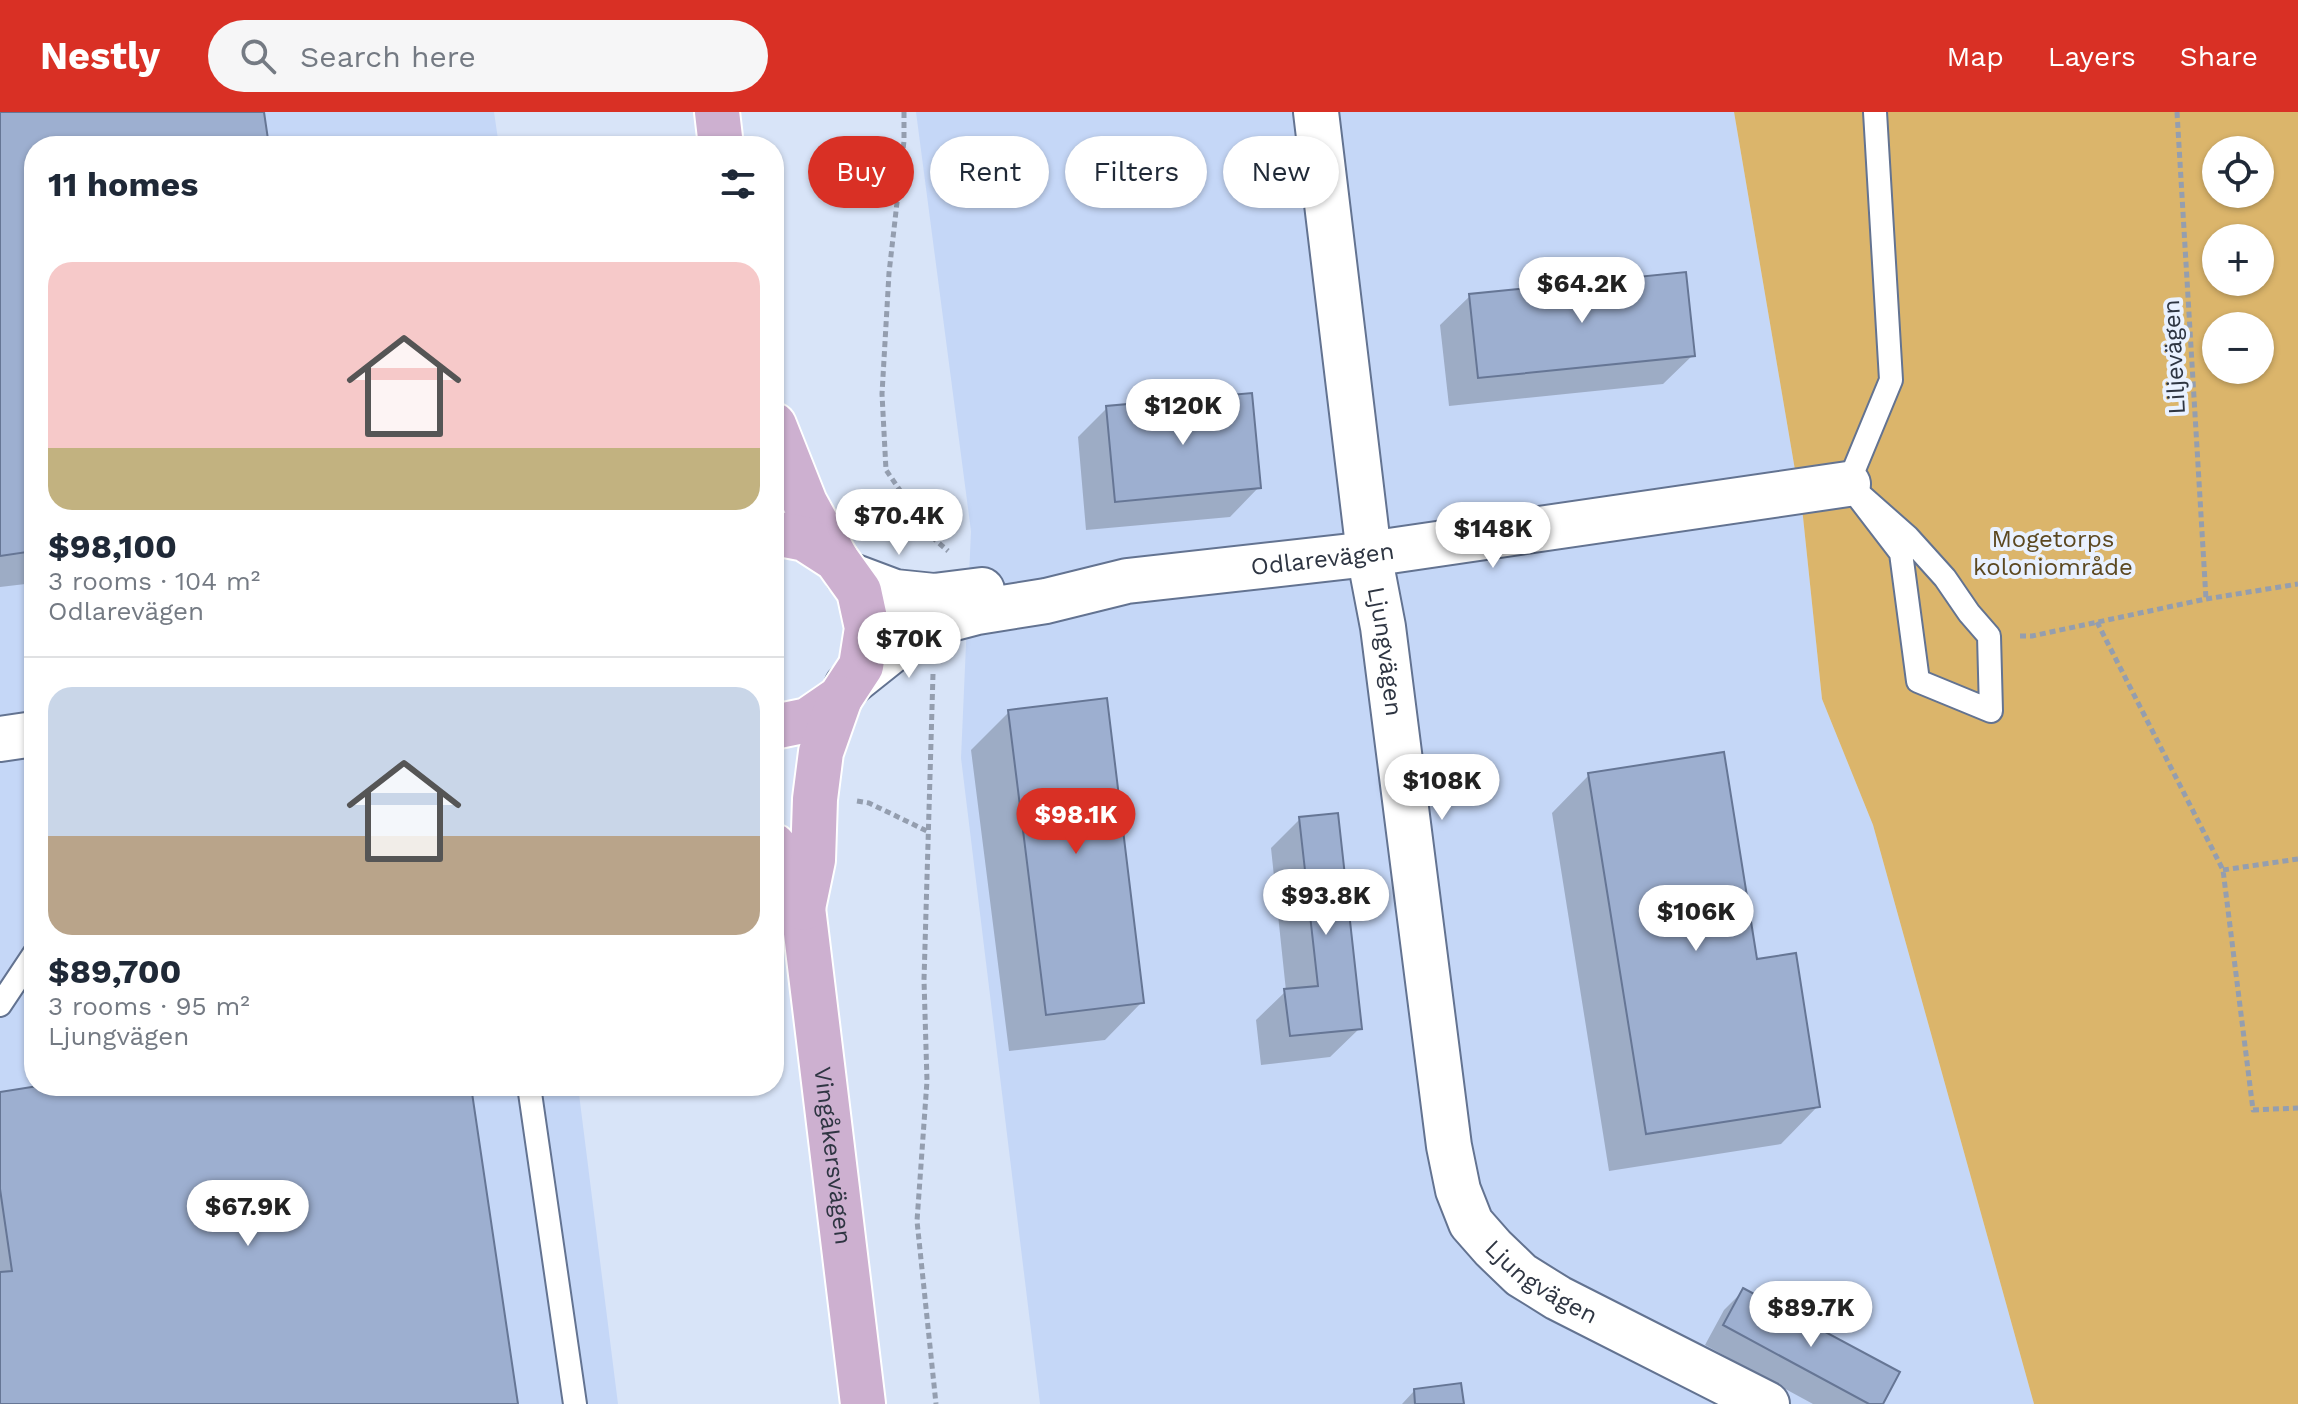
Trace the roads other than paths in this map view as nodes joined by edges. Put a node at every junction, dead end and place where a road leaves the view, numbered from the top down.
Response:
1 (717, 112) edge
2 (1316, 112) edge
3 (1875, 112) edge
4 (720, 136) edge
5 (784, 450) edge
6 (1848, 484) junction
7 (784, 535) edge
8 (1369, 554) junction
9 (842, 566) junction
10 (1127, 581) junction
11 (844, 692) junction
12 (784, 725) edge
13 (24, 735) edge
14 (0, 739) edge
15 (784, 867) edge
16 (803, 908) junction
17 (24, 969) edge
18 (0, 1005) edge
19 (530, 1096) edge
20 (575, 1404) edge
21 (863, 1404) edge
22 (1767, 1404) edge

1 - 4 main road
2 - 8 street, Ljungvägen
3 - 6 lane
5 - 9 main road
6 - 6 lane
6 - 8 street, Odlarevägen
7 - 9 main road
8 - 10 street, Odlarevägen
8 - 22 street, Ljungvägen
9 - 10 street, Odlarevägen
9 - 11 main road, Vingåkersvägen
10 - 11 street, Odlarevägen
11 - 12 main road
11 - 16 main road, Vingåkersvägen
13 - 14 street
15 - 16 main road, Vingåkersvägen
16 - 21 main road, Vingåkersvägen
17 - 18 lane
19 - 20 lane

